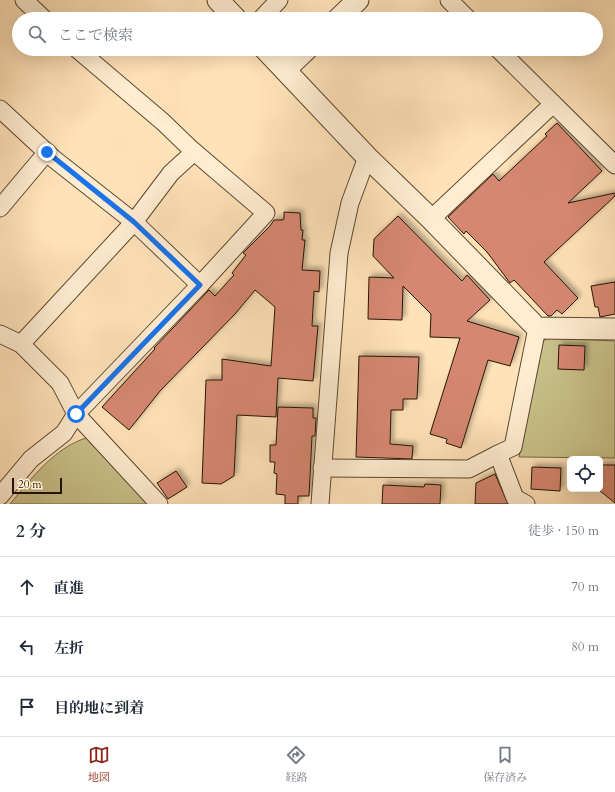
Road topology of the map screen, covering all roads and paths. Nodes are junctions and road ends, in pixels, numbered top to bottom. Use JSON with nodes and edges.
{"nodes":[{"id":1,"x":24,"y":0,"type":"edge"},
{"id":2,"x":218,"y":0,"type":"edge"},
{"id":3,"x":279,"y":0,"type":"edge"},
{"id":4,"x":358,"y":0,"type":"edge"},
{"id":5,"x":449,"y":0,"type":"edge"},
{"id":6,"x":37,"y":12,"type":"edge"},
{"id":7,"x":229,"y":12,"type":"edge"},
{"id":8,"x":268,"y":12,"type":"edge"},
{"id":9,"x":345,"y":12,"type":"edge"},
{"id":10,"x":461,"y":12,"type":"edge"},
{"id":11,"x":85,"y":56,"type":"edge"},
{"id":12,"x":272,"y":56,"type":"edge"},
{"id":13,"x":300,"y":56,"type":"edge"},
{"id":14,"x":505,"y":56,"type":"edge"},
{"id":15,"x":285,"y":70,"type":"junction"},
{"id":16,"x":553,"y":104,"type":"junction"},
{"id":17,"x":0,"y":109,"type":"edge"},
{"id":18,"x":47,"y":152,"type":"junction"},
{"id":19,"x":194,"y":152,"type":"junction"},
{"id":20,"x":367,"y":157,"type":"junction"},
{"id":21,"x":615,"y":165,"type":"edge"},
{"id":22,"x":0,"y":208,"type":"edge"},
{"id":23,"x":431,"y":219,"type":"junction"},
{"id":24,"x":134,"y":222,"type":"junction"},
{"id":25,"x":200,"y":285,"type":"junction"},
{"id":26,"x":537,"y":328,"type":"junction"},
{"id":27,"x":615,"y":329,"type":"edge"},
{"id":28,"x":0,"y":334,"type":"edge"},
{"id":29,"x":21,"y":344,"type":"junction"},
{"id":30,"x":76,"y":414,"type":"junction"},
{"id":31,"x":498,"y":454,"type":"junction"},
{"id":32,"x":322,"y":468,"type":"junction"},
{"id":33,"x":0,"y":496,"type":"edge"},
{"id":34,"x":159,"y":504,"type":"edge"},
{"id":35,"x":320,"y":504,"type":"edge"},
{"id":36,"x":526,"y":504,"type":"edge"}],
"edges":[{"from":1,"to":6,"type":"street"},
{"from":2,"to":7,"type":"street"},
{"from":3,"to":8,"type":"street"},
{"from":4,"to":9,"type":"street"},
{"from":5,"to":10,"type":"street"},
{"from":11,"to":19,"type":"street"},
{"from":12,"to":15,"type":"street"},
{"from":13,"to":15,"type":"street"},
{"from":14,"to":16,"type":"street"},
{"from":15,"to":20,"type":"street"},
{"from":16,"to":21,"type":"street"},
{"from":16,"to":23,"type":"street"},
{"from":17,"to":18,"type":"street"},
{"from":18,"to":22,"type":"street"},
{"from":18,"to":24,"type":"street"},
{"from":19,"to":24,"type":"street"},
{"from":19,"to":25,"type":"street"},
{"from":20,"to":23,"type":"street"},
{"from":20,"to":32,"type":"street"},
{"from":23,"to":26,"type":"street"},
{"from":24,"to":25,"type":"street"},
{"from":24,"to":29,"type":"street"},
{"from":25,"to":30,"type":"street"},
{"from":26,"to":27,"type":"street"},
{"from":26,"to":31,"type":"street"},
{"from":28,"to":29,"type":"street"},
{"from":29,"to":30,"type":"street"},
{"from":30,"to":33,"type":"street"},
{"from":30,"to":34,"type":"street"},
{"from":31,"to":32,"type":"street"},
{"from":31,"to":36,"type":"street"},
{"from":32,"to":35,"type":"street"}]}
